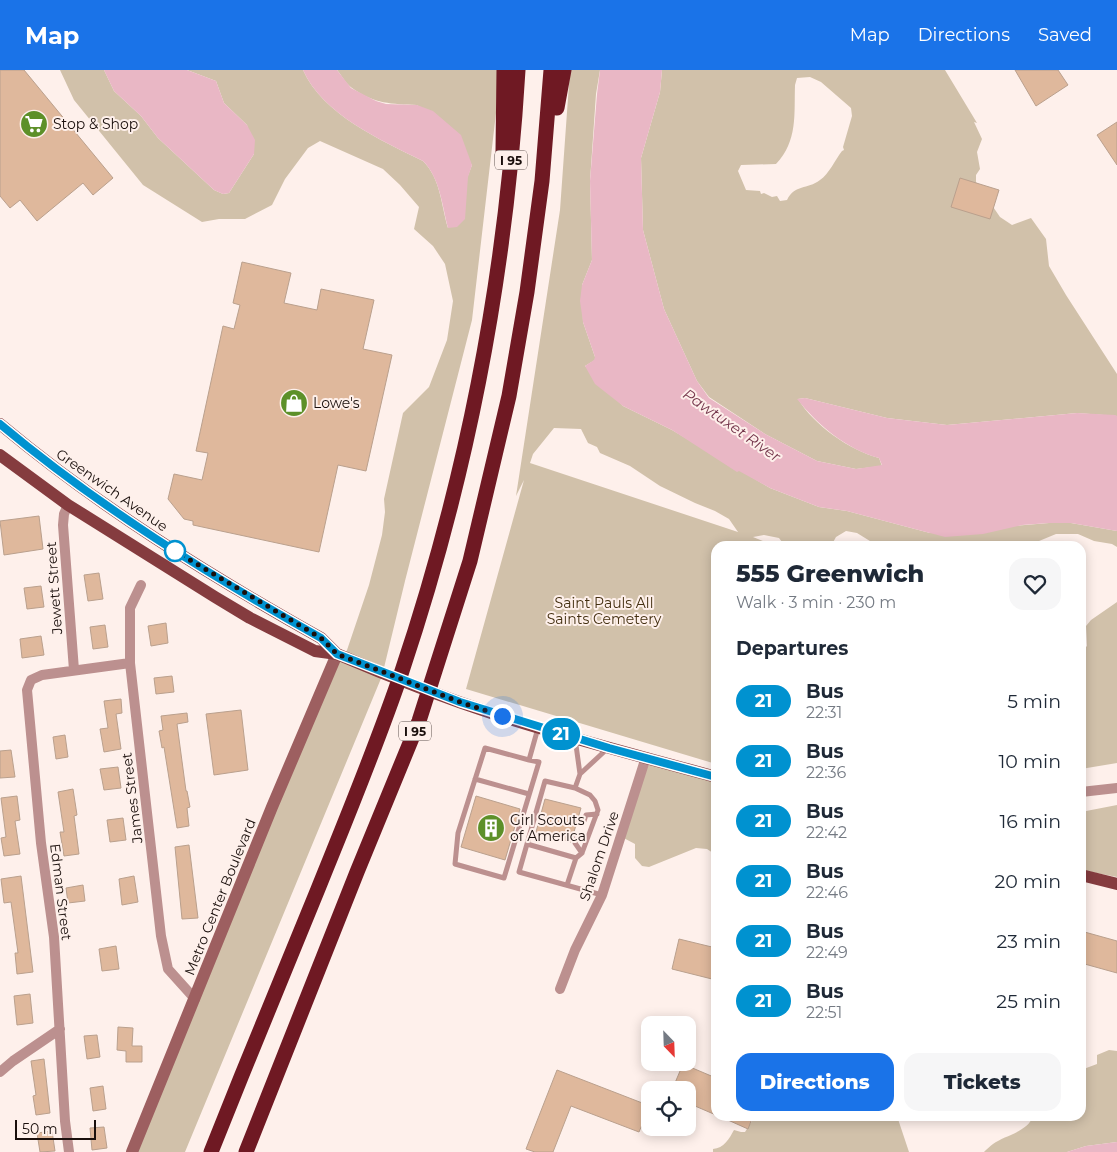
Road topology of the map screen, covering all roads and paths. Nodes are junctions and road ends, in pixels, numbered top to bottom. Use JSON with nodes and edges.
{"nodes":[{"id":1,"x":504,"y":70,"type":"edge"},
{"id":2,"x":518,"y":70,"type":"edge"},
{"id":3,"x":551,"y":70,"type":"edge"},
{"id":4,"x":564,"y":70,"type":"edge"},
{"id":5,"x":542,"y":181,"type":"junction"},
{"id":6,"x":501,"y":249,"type":"junction"},
{"id":7,"x":0,"y":424,"type":"edge"},
{"id":8,"x":0,"y":454,"type":"edge"},
{"id":9,"x":80,"y":487,"type":"junction"},
{"id":10,"x":68,"y":505,"type":"junction"},
{"id":11,"x":141,"y":585,"type":"dead end"},
{"id":12,"x":337,"y":654,"type":"junction"},
{"id":13,"x":130,"y":663,"type":"junction"},
{"id":14,"x":74,"y":670,"type":"junction"},
{"id":15,"x":538,"y":727,"type":"junction"},
{"id":16,"x":575,"y":738,"type":"junction"},
{"id":17,"x":609,"y":748,"type":"junction"},
{"id":18,"x":646,"y":757,"type":"junction"},
{"id":19,"x":529,"y":760,"type":"junction"},
{"id":20,"x":580,"y":774,"type":"junction"},
{"id":21,"x":711,"y":776,"type":"edge"},
{"id":22,"x":475,"y":779,"type":"junction"},
{"id":23,"x":575,"y":788,"type":"junction"},
{"id":24,"x":1117,"y":788,"type":"edge"},
{"id":25,"x":1086,"y":791,"type":"edge"},
{"id":26,"x":529,"y":794,"type":"junction"},
{"id":27,"x":597,"y":814,"type":"junction"},
{"id":28,"x":584,"y":821,"type":"dead end"},
{"id":29,"x":577,"y":837,"type":"dead end"},
{"id":30,"x":527,"y":844,"type":"junction"},
{"id":31,"x":582,"y":853,"type":"junction"},
{"id":32,"x":576,"y":858,"type":"junction"},
{"id":33,"x":1086,"y":876,"type":"edge"},
{"id":34,"x":1117,"y":884,"type":"edge"},
{"id":35,"x":567,"y":885,"type":"junction"},
{"id":36,"x":602,"y":895,"type":"junction"},
{"id":37,"x":560,"y":988,"type":"dead end"},
{"id":38,"x":195,"y":999,"type":"junction"},
{"id":39,"x":60,"y":1029,"type":"junction"},
{"id":40,"x":0,"y":1072,"type":"edge"},
{"id":41,"x":69,"y":1152,"type":"edge"},
{"id":42,"x":132,"y":1152,"type":"edge"},
{"id":43,"x":211,"y":1152,"type":"edge"},
{"id":44,"x":246,"y":1152,"type":"edge"}],
"edges":[{"from":1,"to":6,"type":"highway"},
{"from":2,"to":6,"type":"highway","number":"I 95"},
{"from":3,"to":5,"type":"highway","number":"I 95"},
{"from":4,"to":5,"type":"highway"},
{"from":5,"to":44,"type":"highway","number":"I 95"},
{"from":6,"to":43,"type":"highway","number":"I 95"},
{"from":7,"to":9,"type":"main road","name":"Greenwich Avenue"},
{"from":8,"to":10,"type":"main road","name":"Greenwich Avenue"},
{"from":9,"to":10,"type":"main road"},
{"from":9,"to":12,"type":"main road","name":"Greenwich Avenue"},
{"from":10,"to":12,"type":"main road","name":"Greenwich Avenue"},
{"from":10,"to":14,"type":"street","name":"Jewett Street"},
{"from":11,"to":13,"type":"street","name":"James Street"},
{"from":12,"to":15,"type":"main road","name":"Greenwich Avenue"},
{"from":12,"to":38,"type":"street","name":"Metro Center Boulevard"},
{"from":13,"to":14,"type":"street"},
{"from":13,"to":38,"type":"street","name":"James Street"},
{"from":14,"to":39,"type":"street","name":"Edman Street"},
{"from":15,"to":16,"type":"main road","name":"Greenwich Avenue"},
{"from":15,"to":19,"type":"lane"},
{"from":16,"to":17,"type":"main road","name":"Greenwich Avenue"},
{"from":16,"to":20,"type":"lane"},
{"from":17,"to":18,"type":"main road","name":"Greenwich Avenue"},
{"from":17,"to":20,"type":"lane"},
{"from":18,"to":21,"type":"main road","name":"Greenwich Avenue"},
{"from":18,"to":36,"type":"street","name":"Shalom Drive"},
{"from":19,"to":22,"type":"lane"},
{"from":19,"to":26,"type":"lane"},
{"from":20,"to":23,"type":"lane"},
{"from":22,"to":26,"type":"lane"},
{"from":22,"to":26,"type":"lane"},
{"from":23,"to":27,"type":"lane"},
{"from":23,"to":30,"type":"lane"},
{"from":24,"to":25,"type":"street"},
{"from":27,"to":28,"type":"lane"},
{"from":27,"to":31,"type":"lane"},
{"from":29,"to":31,"type":"lane"},
{"from":30,"to":32,"type":"lane"},
{"from":30,"to":35,"type":"lane"},
{"from":31,"to":32,"type":"lane"},
{"from":32,"to":35,"type":"lane"},
{"from":33,"to":34,"type":"main road"},
{"from":35,"to":36,"type":"lane"},
{"from":36,"to":37,"type":"street","name":"Shalom Drive"},
{"from":38,"to":42,"type":"street","name":"Metro Center Boulevard"},
{"from":39,"to":40,"type":"street"},
{"from":39,"to":41,"type":"street","name":"Edman Street"}]}
